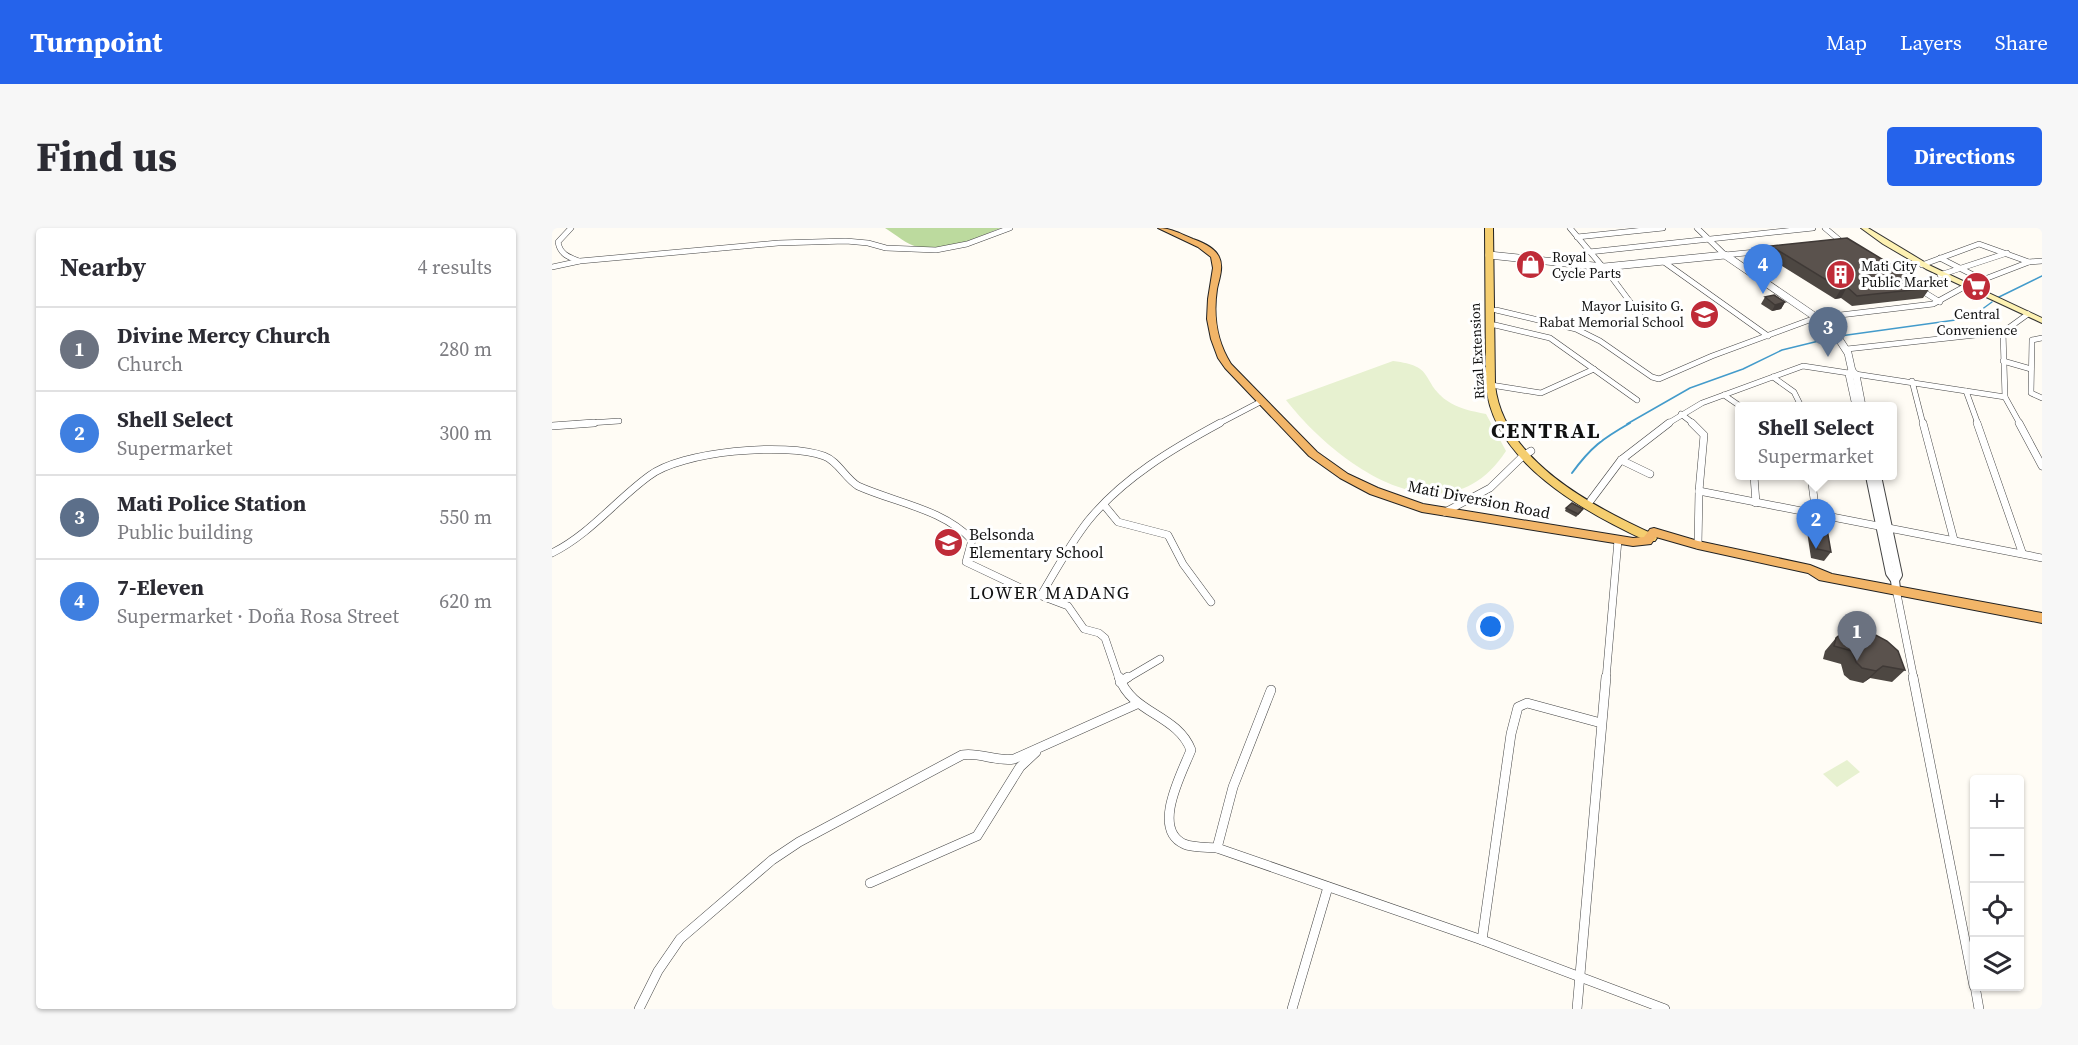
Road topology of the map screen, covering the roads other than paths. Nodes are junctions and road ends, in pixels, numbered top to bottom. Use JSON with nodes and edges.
{"nodes":[{"id":1,"x":571,"y":228,"type":"edge"},
{"id":2,"x":1010,"y":228,"type":"edge"},
{"id":3,"x":1162,"y":228,"type":"edge"},
{"id":4,"x":1489,"y":228,"type":"edge"},
{"id":5,"x":1495,"y":228,"type":"edge"},
{"id":6,"x":1570,"y":228,"type":"edge"},
{"id":7,"x":1663,"y":228,"type":"edge"},
{"id":8,"x":1698,"y":228,"type":"edge"},
{"id":9,"x":1813,"y":228,"type":"edge"},
{"id":10,"x":1825,"y":228,"type":"edge"},
{"id":11,"x":1864,"y":228,"type":"edge"},
{"id":12,"x":1577,"y":237,"type":"junction"},
{"id":13,"x":1709,"y":239,"type":"junction"},
{"id":14,"x":1843,"y":243,"type":"junction"},
{"id":15,"x":1832,"y":244,"type":"edge"},
{"id":16,"x":1851,"y":248,"type":"edge"},
{"id":17,"x":1784,"y":249,"type":"edge"},
{"id":18,"x":1589,"y":252,"type":"junction"},
{"id":19,"x":2008,"y":252,"type":"junction"},
{"id":20,"x":1725,"y":255,"type":"junction"},
{"id":21,"x":1492,"y":256,"type":"junction"},
{"id":22,"x":1940,"y":258,"type":"junction"},
{"id":23,"x":580,"y":261,"type":"junction"},
{"id":24,"x":2042,"y":261,"type":"edge"},
{"id":25,"x":1664,"y":262,"type":"junction"},
{"id":26,"x":2029,"y":262,"type":"junction"},
{"id":27,"x":1922,"y":265,"type":"junction"},
{"id":28,"x":552,"y":267,"type":"edge"},
{"id":29,"x":1603,"y":267,"type":"junction"},
{"id":30,"x":1960,"y":268,"type":"junction"},
{"id":31,"x":1940,"y":275,"type":"junction"},
{"id":32,"x":1983,"y":280,"type":"junction"},
{"id":33,"x":1914,"y":286,"type":"edge"},
{"id":34,"x":1964,"y":287,"type":"junction"},
{"id":35,"x":1940,"y":302,"type":"junction"},
{"id":36,"x":1496,"y":310,"type":"junction"},
{"id":37,"x":2028,"y":314,"type":"junction"},
{"id":38,"x":1815,"y":318,"type":"junction"},
{"id":39,"x":2042,"y":321,"type":"edge"},
{"id":40,"x":1495,"y":325,"type":"junction"},
{"id":41,"x":1648,"y":326,"type":"dead end"},
{"id":42,"x":2003,"y":332,"type":"junction"},
{"id":43,"x":1768,"y":336,"type":"junction"},
{"id":44,"x":2042,"y":338,"type":"edge"},
{"id":45,"x":1846,"y":349,"type":"junction"},
{"id":46,"x":2003,"y":362,"type":"junction"},
{"id":47,"x":1594,"y":369,"type":"junction"},
{"id":48,"x":2031,"y":369,"type":"junction"},
{"id":49,"x":1852,"y":371,"type":"junction"},
{"id":50,"x":1773,"y":377,"type":"junction"},
{"id":51,"x":1912,"y":381,"type":"junction"},
{"id":52,"x":1494,"y":385,"type":"junction"},
{"id":53,"x":1966,"y":391,"type":"junction"},
{"id":54,"x":1724,"y":395,"type":"junction"},
{"id":55,"x":2005,"y":397,"type":"junction"},
{"id":56,"x":2042,"y":398,"type":"edge"},
{"id":57,"x":1637,"y":400,"type":"dead end"},
{"id":58,"x":1262,"y":401,"type":"junction"},
{"id":59,"x":1800,"y":402,"type":"edge"},
{"id":60,"x":1855,"y":402,"type":"edge"},
{"id":61,"x":1861,"y":402,"type":"edge"},
{"id":62,"x":1735,"y":403,"type":"edge"},
{"id":63,"x":1681,"y":414,"type":"junction"},
{"id":64,"x":619,"y":421,"type":"dead end"},
{"id":65,"x":552,"y":426,"type":"edge"},
{"id":66,"x":1527,"y":452,"type":"junction"},
{"id":67,"x":1621,"y":460,"type":"junction"},
{"id":68,"x":2042,"y":466,"type":"edge"},
{"id":69,"x":1650,"y":474,"type":"dead end"},
{"id":70,"x":1754,"y":480,"type":"edge"},
{"id":71,"x":1812,"y":480,"type":"edge"},
{"id":72,"x":1871,"y":480,"type":"edge"},
{"id":73,"x":1878,"y":480,"type":"edge"},
{"id":74,"x":1699,"y":491,"type":"junction"},
{"id":75,"x":1591,"y":500,"type":"junction"},
{"id":76,"x":1756,"y":502,"type":"junction"},
{"id":77,"x":1104,"y":505,"type":"junction"},
{"id":78,"x":1445,"y":512,"type":"junction"},
{"id":79,"x":1816,"y":514,"type":"junction"},
{"id":80,"x":1884,"y":527,"type":"junction"},
{"id":81,"x":1653,"y":535,"type":"junction"},
{"id":82,"x":1618,"y":540,"type":"junction"},
{"id":83,"x":1954,"y":540,"type":"junction"},
{"id":84,"x":1698,"y":545,"type":"junction"},
{"id":85,"x":2022,"y":552,"type":"junction"},
{"id":86,"x":552,"y":553,"type":"edge"},
{"id":87,"x":2042,"y":558,"type":"edge"},
{"id":88,"x":1779,"y":566,"type":"junction"},
{"id":89,"x":1895,"y":584,"type":"junction"},
{"id":90,"x":1041,"y":595,"type":"junction"},
{"id":91,"x":1211,"y":602,"type":"dead end"},
{"id":92,"x":2042,"y":618,"type":"edge"},
{"id":93,"x":1160,"y":659,"type":"dead end"},
{"id":94,"x":1120,"y":682,"type":"junction"},
{"id":95,"x":1271,"y":690,"type":"dead end"},
{"id":96,"x":1137,"y":704,"type":"junction"},
{"id":97,"x":1601,"y":723,"type":"junction"},
{"id":98,"x":1041,"y":747,"type":"junction"},
{"id":99,"x":1217,"y":848,"type":"junction"},
{"id":100,"x":870,"y":883,"type":"dead end"},
{"id":101,"x":1328,"y":887,"type":"junction"},
{"id":102,"x":1482,"y":940,"type":"junction"},
{"id":103,"x":1970,"y":961,"type":"edge"},
{"id":104,"x":1580,"y":977,"type":"junction"},
{"id":105,"x":1976,"y":991,"type":"edge"},
{"id":106,"x":639,"y":1009,"type":"edge"},
{"id":107,"x":1292,"y":1009,"type":"edge"},
{"id":108,"x":1577,"y":1009,"type":"edge"},
{"id":109,"x":1665,"y":1009,"type":"edge"},
{"id":110,"x":1979,"y":1009,"type":"edge"}],
"edges":[{"from":1,"to":23,"type":"street"},
{"from":2,"to":23,"type":"street"},
{"from":3,"to":58,"type":"highway","name":"Mati Diversion Road"},
{"from":4,"to":21,"type":"main road","name":"Rizal Extension"},
{"from":5,"to":21,"type":"main road","name":"Rizal Extension"},
{"from":6,"to":12,"type":"street"},
{"from":7,"to":12,"type":"street"},
{"from":8,"to":13,"type":"street"},
{"from":9,"to":13,"type":"street"},
{"from":10,"to":14,"type":"street"},
{"from":11,"to":27,"type":"main road"},
{"from":12,"to":18,"type":"street"},
{"from":13,"to":18,"type":"street"},
{"from":13,"to":20,"type":"street"},
{"from":14,"to":15,"type":"street"},
{"from":14,"to":16,"type":"street"},
{"from":17,"to":20,"type":"street"},
{"from":18,"to":29,"type":"street"},
{"from":19,"to":22,"type":"street"},
{"from":19,"to":26,"type":"street"},
{"from":19,"to":30,"type":"street"},
{"from":20,"to":25,"type":"street"},
{"from":20,"to":38,"type":"street"},
{"from":21,"to":29,"type":"street"},
{"from":21,"to":36,"type":"main road","name":"Rizal Extension"},
{"from":21,"to":52,"type":"main road","name":"Rizal Extension"},
{"from":22,"to":27,"type":"street"},
{"from":22,"to":30,"type":"street"},
{"from":23,"to":28,"type":"street"},
{"from":24,"to":26,"type":"street"},
{"from":25,"to":29,"type":"street"},
{"from":25,"to":43,"type":"street"},
{"from":26,"to":32,"type":"street"},
{"from":27,"to":31,"type":"main road"},
{"from":29,"to":41,"type":"street"},
{"from":30,"to":31,"type":"street"},
{"from":30,"to":32,"type":"street"},
{"from":31,"to":34,"type":"main road"},
{"from":32,"to":34,"type":"street"},
{"from":33,"to":35,"type":"street"},
{"from":34,"to":35,"type":"street"},
{"from":34,"to":37,"type":"main road"},
{"from":35,"to":38,"type":"street"},
{"from":36,"to":40,"type":"main road","name":"Rizal Extension"},
{"from":36,"to":43,"type":"street"},
{"from":37,"to":39,"type":"main road"},
{"from":37,"to":42,"type":"street"},
{"from":38,"to":43,"type":"street"},
{"from":38,"to":45,"type":"street"},
{"from":40,"to":47,"type":"street"},
{"from":40,"to":52,"type":"main road","name":"Rizal Extension"},
{"from":42,"to":45,"type":"street"},
{"from":42,"to":46,"type":"street"},
{"from":44,"to":48,"type":"street"},
{"from":45,"to":49,"type":"street"},
{"from":46,"to":48,"type":"street"},
{"from":46,"to":55,"type":"street"},
{"from":47,"to":52,"type":"street"},
{"from":47,"to":57,"type":"street"},
{"from":48,"to":56,"type":"street"},
{"from":49,"to":50,"type":"street"},
{"from":49,"to":51,"type":"street"},
{"from":49,"to":60,"type":"street"},
{"from":49,"to":61,"type":"street"},
{"from":50,"to":54,"type":"street"},
{"from":50,"to":59,"type":"street"},
{"from":51,"to":53,"type":"street"},
{"from":51,"to":83,"type":"street"},
{"from":52,"to":66,"type":"main road","name":"Rizal Extension"},
{"from":53,"to":55,"type":"street"},
{"from":53,"to":85,"type":"street"},
{"from":54,"to":62,"type":"street"},
{"from":54,"to":63,"type":"street"},
{"from":55,"to":68,"type":"street"},
{"from":58,"to":77,"type":"street"},
{"from":58,"to":78,"type":"highway","name":"Mati Diversion Road"},
{"from":63,"to":67,"type":"street"},
{"from":63,"to":74,"type":"street"},
{"from":64,"to":65,"type":"street"},
{"from":66,"to":75,"type":"main road","name":"Rizal Extension"},
{"from":66,"to":78,"type":"street"},
{"from":66,"to":81,"type":"main road","name":"Rizal Extension"},
{"from":67,"to":69,"type":"street"},
{"from":67,"to":75,"type":"street"},
{"from":70,"to":76,"type":"street"},
{"from":71,"to":79,"type":"street"},
{"from":72,"to":80,"type":"street"},
{"from":73,"to":80,"type":"street"},
{"from":74,"to":76,"type":"street"},
{"from":74,"to":84,"type":"street"},
{"from":75,"to":81,"type":"main road","name":"Rizal Extension"},
{"from":76,"to":79,"type":"street"},
{"from":77,"to":90,"type":"street"},
{"from":77,"to":91,"type":"street"},
{"from":78,"to":82,"type":"highway","name":"Mati Diversion Road"},
{"from":79,"to":80,"type":"street"},
{"from":80,"to":83,"type":"street"},
{"from":80,"to":89,"type":"street"},
{"from":81,"to":82,"type":"highway","name":"Mati Diversion Road"},
{"from":81,"to":84,"type":"highway"},
{"from":81,"to":88,"type":"highway"},
{"from":82,"to":97,"type":"street"},
{"from":83,"to":85,"type":"street"},
{"from":84,"to":88,"type":"highway"},
{"from":85,"to":87,"type":"street"},
{"from":86,"to":90,"type":"street"},
{"from":88,"to":89,"type":"highway"},
{"from":89,"to":92,"type":"highway"},
{"from":89,"to":103,"type":"street"},
{"from":90,"to":94,"type":"street"},
{"from":93,"to":94,"type":"street"},
{"from":94,"to":96,"type":"street"},
{"from":95,"to":99,"type":"street"},
{"from":96,"to":98,"type":"street"},
{"from":96,"to":99,"type":"street"},
{"from":97,"to":102,"type":"street"},
{"from":97,"to":104,"type":"street"},
{"from":98,"to":100,"type":"street"},
{"from":98,"to":106,"type":"street"},
{"from":99,"to":101,"type":"street"},
{"from":101,"to":102,"type":"street"},
{"from":101,"to":107,"type":"street"},
{"from":102,"to":104,"type":"street"},
{"from":104,"to":108,"type":"street"},
{"from":104,"to":109,"type":"street"},
{"from":105,"to":110,"type":"street"}]}
